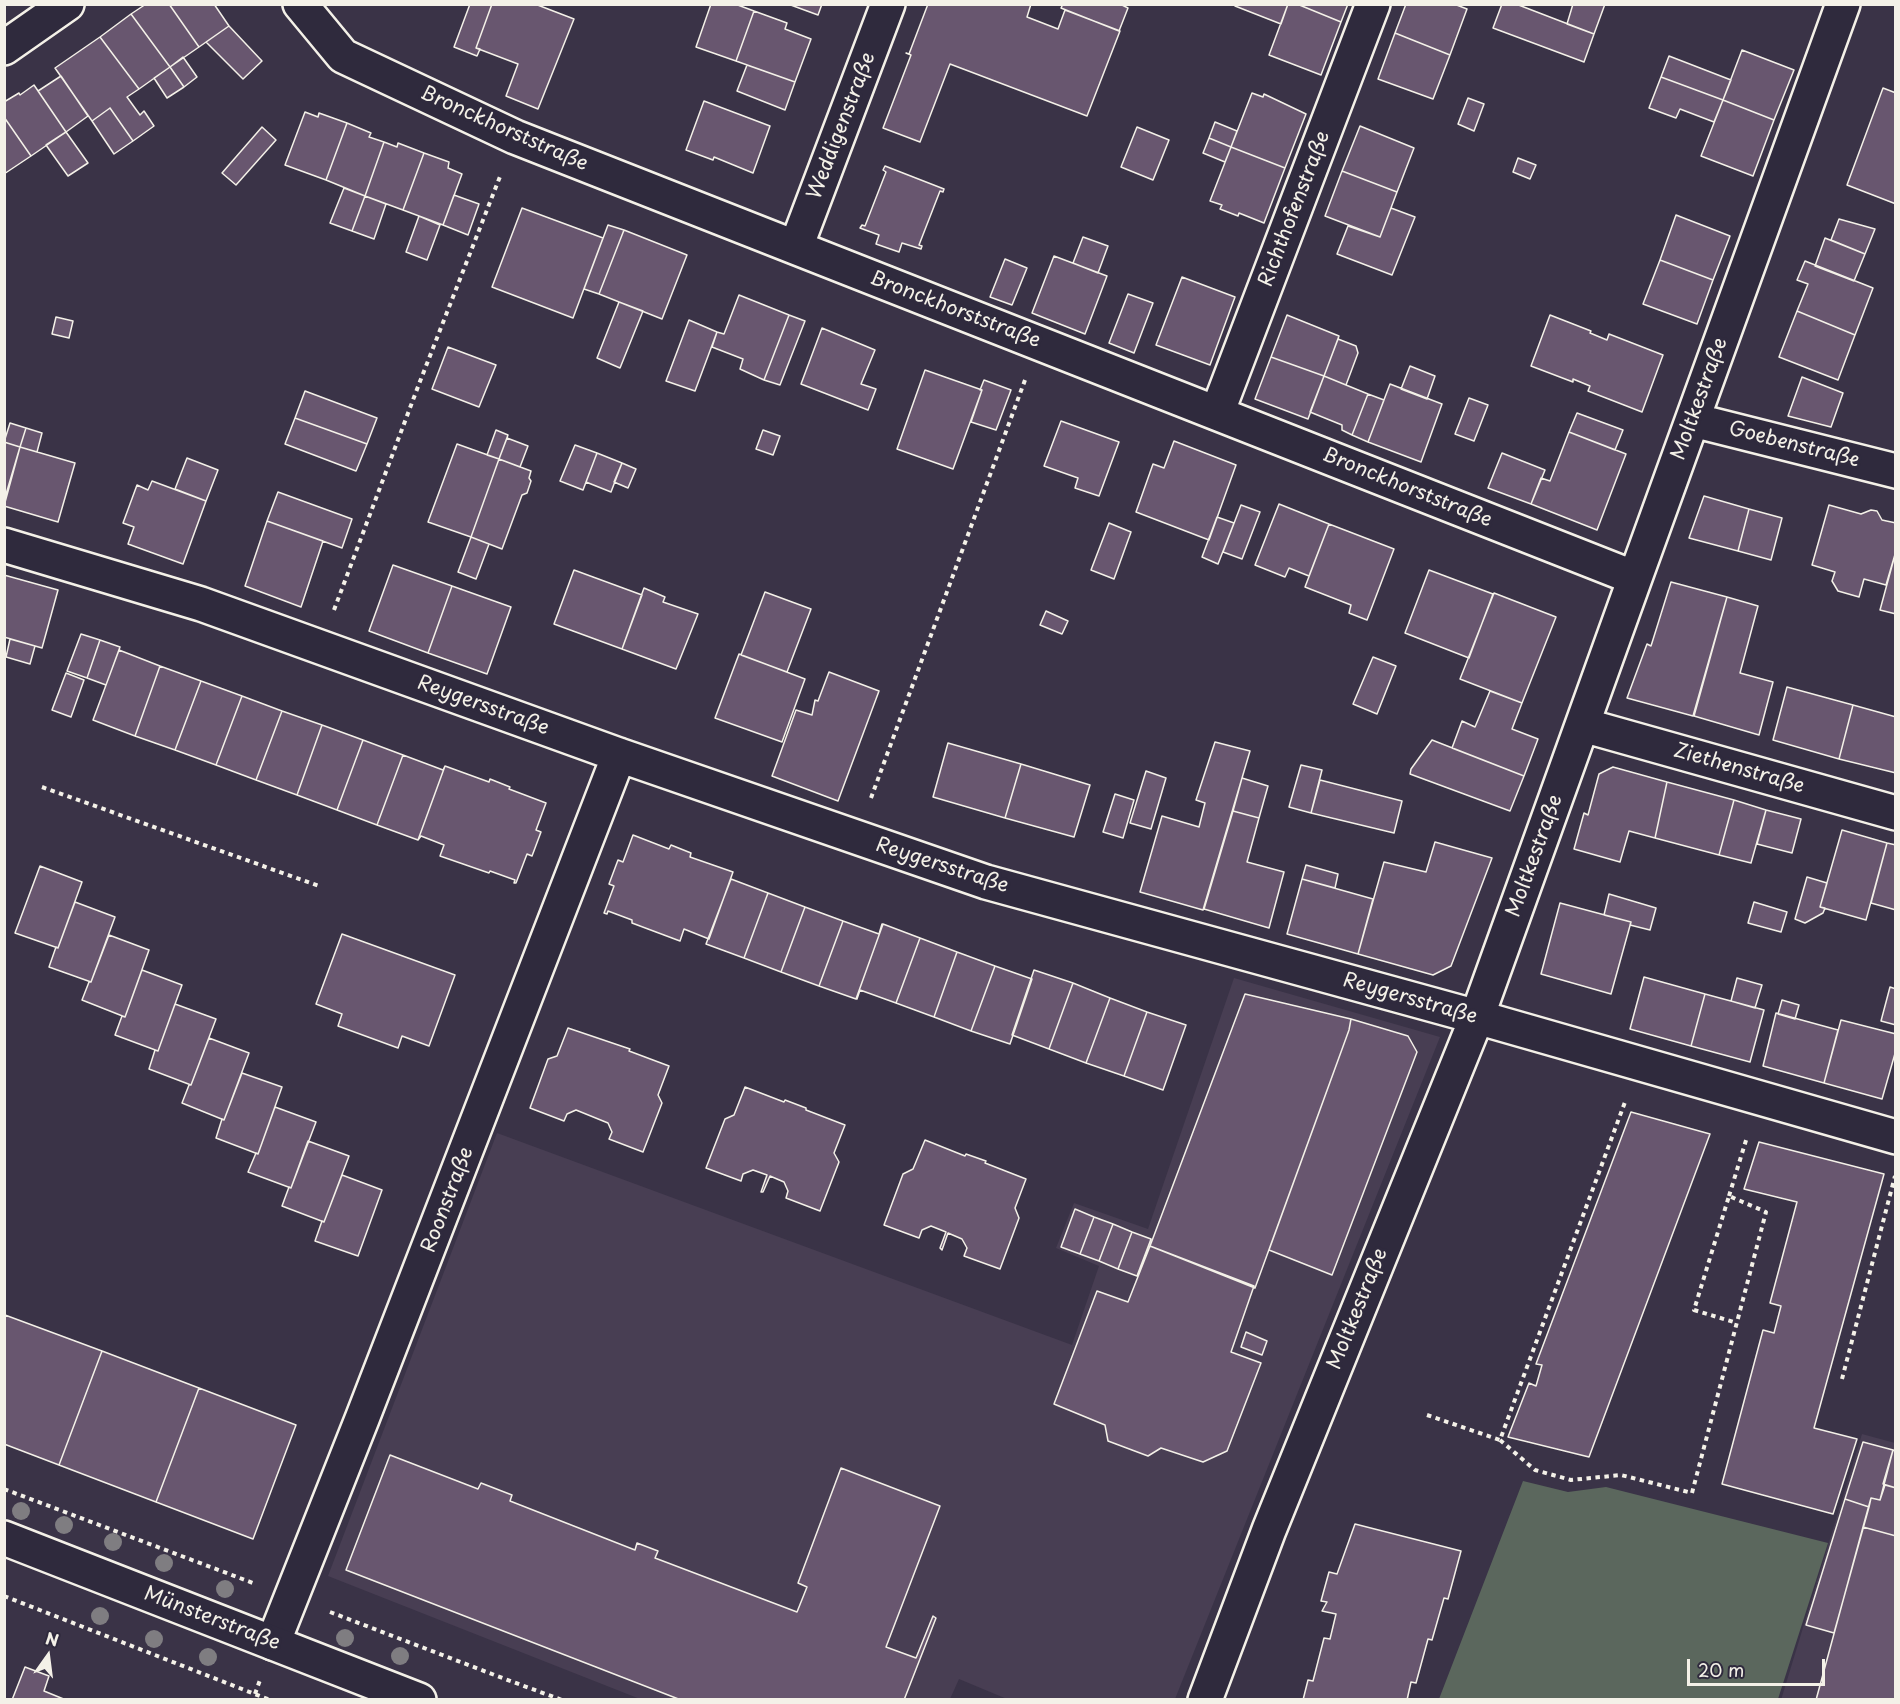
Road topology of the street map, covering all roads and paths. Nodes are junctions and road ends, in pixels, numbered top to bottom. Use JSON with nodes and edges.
{"nodes":[{"id":1,"x":67,"y":4,"type":"edge"},
{"id":2,"x":300,"y":4,"type":"edge"},
{"id":3,"x":888,"y":4,"type":"edge"},
{"id":4,"x":1373,"y":4,"type":"edge"},
{"id":5,"x":1843,"y":4,"type":"edge"},
{"id":6,"x":4,"y":48,"type":"edge"},
{"id":7,"x":515,"y":137,"type":"junction"},
{"id":8,"x":796,"y":247,"type":"junction"},
{"id":9,"x":1039,"y":342,"type":"junction"},
{"id":10,"x":1217,"y":413,"type":"junction"},
{"id":11,"x":1693,"y":420,"type":"junction"},
{"id":12,"x":1896,"y":471,"type":"edge"},
{"id":13,"x":4,"y":545,"type":"edge"},
{"id":14,"x":1635,"y":578,"type":"junction"},
{"id":15,"x":320,"y":647,"type":"junction"},
{"id":16,"x":1583,"y":725,"type":"junction"},
{"id":17,"x":619,"y":755,"type":"junction"},
{"id":18,"x":42,"y":787,"type":"dead end"},
{"id":19,"x":1896,"y":813,"type":"edge"},
{"id":20,"x":856,"y":838,"type":"junction"},
{"id":21,"x":319,"y":886,"type":"dead end"},
{"id":22,"x":1478,"y":1017,"type":"junction"},
{"id":23,"x":1639,"y":1065,"type":"junction"},
{"id":24,"x":1760,"y":1100,"type":"junction"},
{"id":25,"x":1896,"y":1137,"type":"edge"},
{"id":26,"x":1896,"y":1175,"type":"edge"},
{"id":27,"x":1729,"y":1196,"type":"junction"},
{"id":28,"x":1737,"y":1323,"type":"junction"},
{"id":29,"x":1842,"y":1379,"type":"dead end"},
{"id":30,"x":1427,"y":1414,"type":"dead end"},
{"id":31,"x":1500,"y":1440,"type":"junction"},
{"id":32,"x":4,"y":1538,"type":"edge"},
{"id":33,"x":4,"y":1596,"type":"edge"},
{"id":34,"x":273,"y":1643,"type":"junction"},
{"id":35,"x":270,"y":1700,"type":"edge"},
{"id":36,"x":419,"y":1700,"type":"edge"},
{"id":37,"x":1205,"y":1700,"type":"edge"}],
"edges":[{"from":1,"to":6,"type":"street"},
{"from":2,"to":7,"type":"street","name":"Bronckhorststraße"},
{"from":3,"to":8,"type":"street","name":"Weddigenstraße"},
{"from":4,"to":10,"type":"street","name":"Richthofenstraße"},
{"from":5,"to":11,"type":"street","name":"Moltkestraße"},
{"from":7,"to":8,"type":"street","name":"Bronckhorststraße"},
{"from":7,"to":15,"type":"path"},
{"from":8,"to":9,"type":"street","name":"Bronckhorststraße"},
{"from":9,"to":10,"type":"street","name":"Bronckhorststraße"},
{"from":9,"to":20,"type":"path"},
{"from":10,"to":14,"type":"street","name":"Bronckhorststraße"},
{"from":11,"to":12,"type":"street","name":"Goebenstraße"},
{"from":11,"to":14,"type":"street","name":"Moltkestraße"},
{"from":13,"to":15,"type":"street","name":"Reygersstraße"},
{"from":14,"to":16,"type":"street","name":"Moltkestraße"},
{"from":15,"to":17,"type":"street","name":"Reygersstraße"},
{"from":16,"to":19,"type":"street","name":"Ziethenstraße"},
{"from":16,"to":22,"type":"street","name":"Moltkestraße"},
{"from":17,"to":20,"type":"street","name":"Reygersstraße"},
{"from":17,"to":34,"type":"street","name":"Roonstraße"},
{"from":18,"to":21,"type":"path"},
{"from":20,"to":22,"type":"street","name":"Reygersstraße"},
{"from":22,"to":23,"type":"street","name":"Reygersstraße"},
{"from":22,"to":37,"type":"street","name":"Moltkestraße"},
{"from":23,"to":24,"type":"street","name":"Reygersstraße"},
{"from":23,"to":31,"type":"path"},
{"from":24,"to":25,"type":"street","name":"Reygersstraße"},
{"from":24,"to":27,"type":"path"},
{"from":26,"to":29,"type":"path"},
{"from":27,"to":28,"type":"path"},
{"from":27,"to":28,"type":"path"},
{"from":28,"to":31,"type":"path"},
{"from":30,"to":31,"type":"path"},
{"from":32,"to":34,"type":"street","name":"Münsterstraße"},
{"from":33,"to":35,"type":"path"},
{"from":34,"to":36,"type":"street","name":"Münsterstraße"}]}
